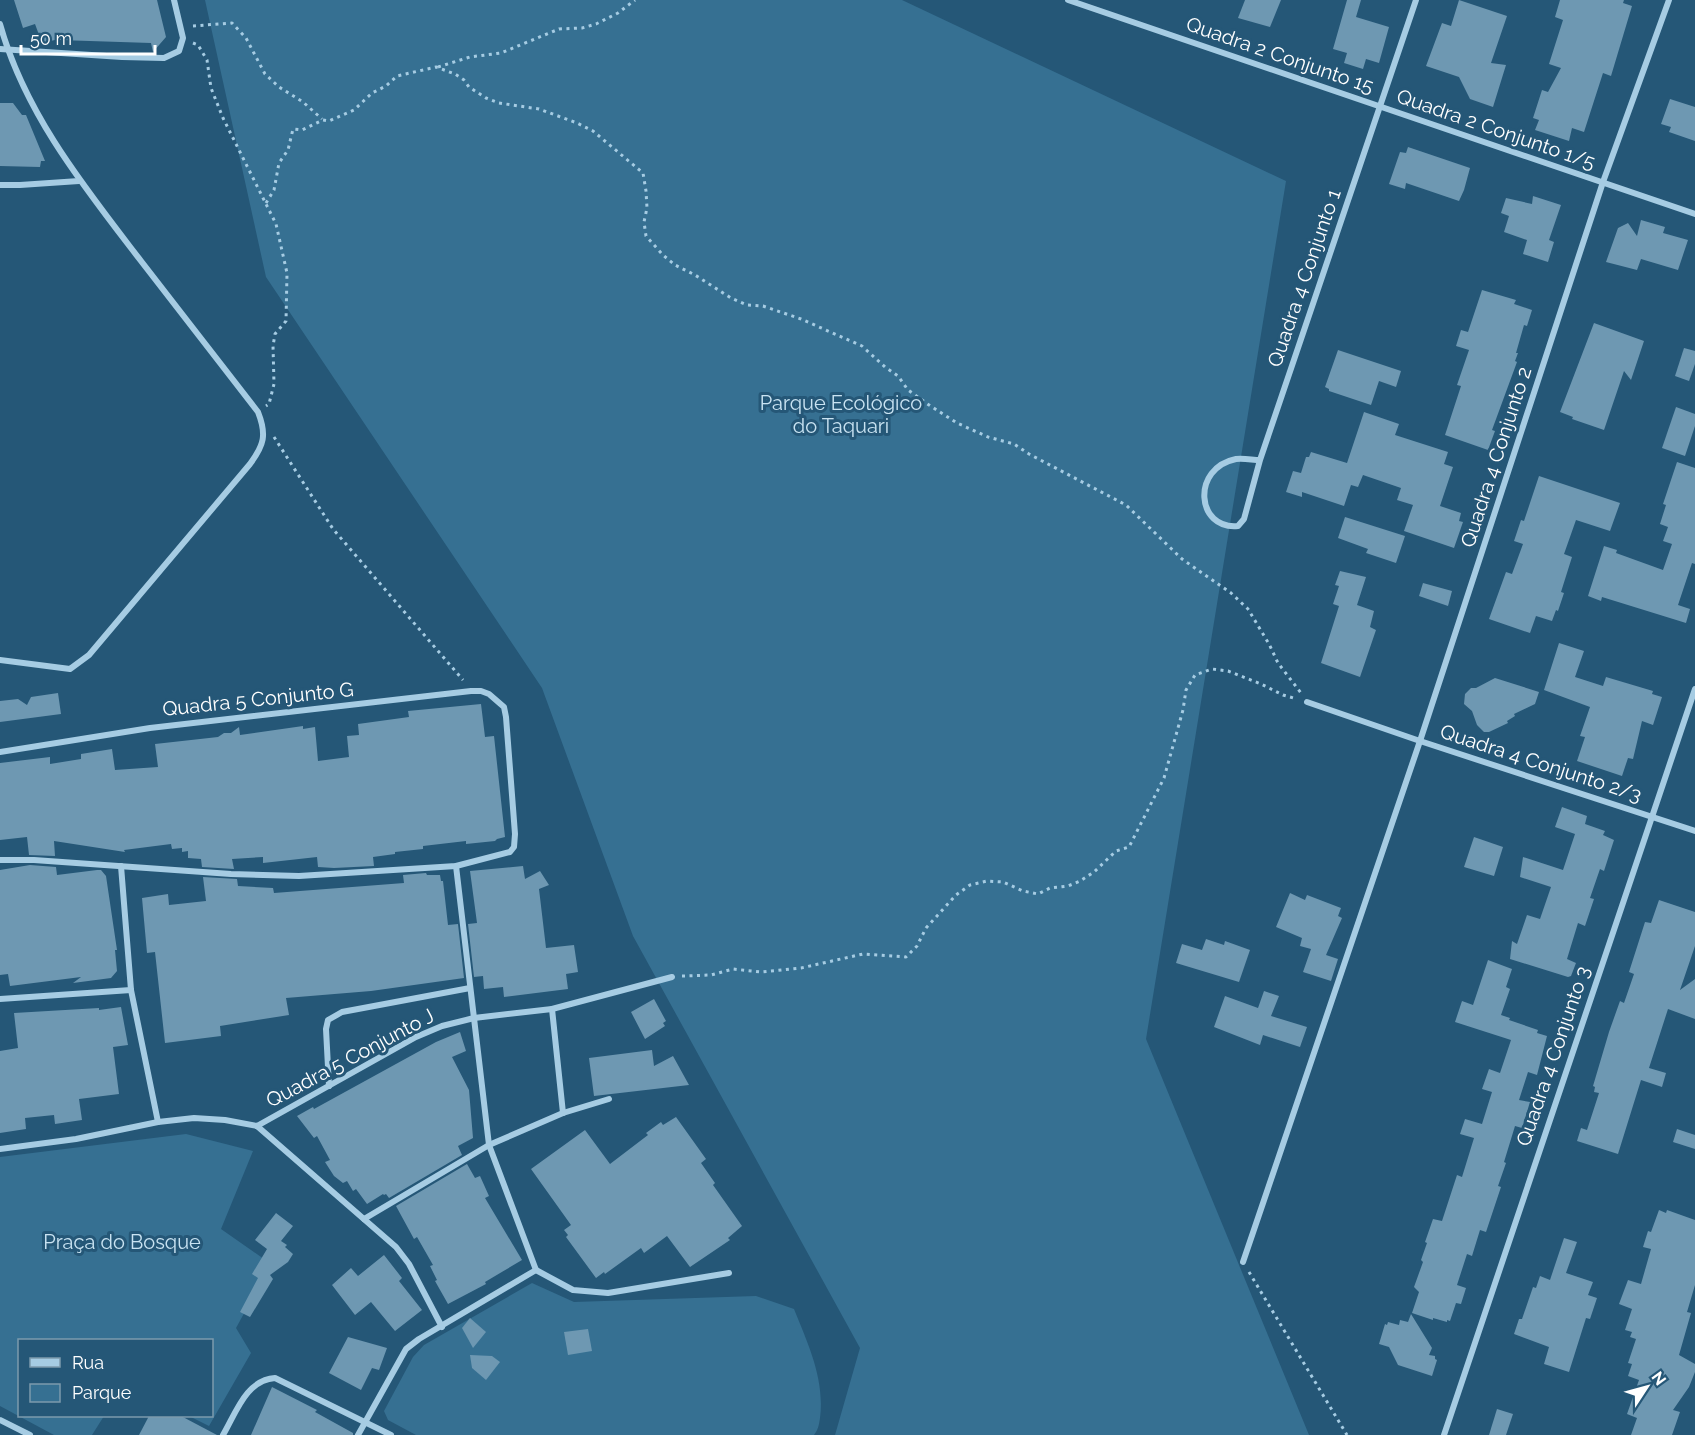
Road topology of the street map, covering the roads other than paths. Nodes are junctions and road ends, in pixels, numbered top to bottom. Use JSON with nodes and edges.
{"nodes":[{"id":1,"x":174,"y":0,"type":"edge"},
{"id":2,"x":1068,"y":0,"type":"edge"},
{"id":3,"x":1416,"y":0,"type":"edge"},
{"id":4,"x":1669,"y":0,"type":"edge"},
{"id":5,"x":0,"y":24,"type":"edge"},
{"id":6,"x":4,"y":49,"type":"edge"},
{"id":7,"x":1379,"y":106,"type":"junction"},
{"id":8,"x":79,"y":181,"type":"junction"},
{"id":9,"x":1603,"y":183,"type":"junction"},
{"id":10,"x":0,"y":184,"type":"edge"},
{"id":11,"x":1695,"y":214,"type":"edge"},
{"id":12,"x":1260,"y":460,"type":"junction"},
{"id":13,"x":0,"y":660,"type":"edge"},
{"id":14,"x":1695,"y":689,"type":"edge"},
{"id":15,"x":1307,"y":702,"type":"road end"},
{"id":16,"x":1420,"y":741,"type":"junction"},
{"id":17,"x":0,"y":752,"type":"edge"},
{"id":18,"x":1651,"y":817,"type":"junction"},
{"id":19,"x":1695,"y":831,"type":"edge"},
{"id":20,"x":0,"y":860,"type":"edge"},
{"id":21,"x":121,"y":866,"type":"junction"},
{"id":22,"x":456,"y":866,"type":"junction"},
{"id":23,"x":672,"y":977,"type":"road end"},
{"id":24,"x":470,"y":988,"type":"junction"},
{"id":25,"x":130,"y":990,"type":"junction"},
{"id":26,"x":0,"y":999,"type":"edge"},
{"id":27,"x":552,"y":1009,"type":"junction"},
{"id":28,"x":474,"y":1018,"type":"junction"},
{"id":29,"x":329,"y":1086,"type":"junction"},
{"id":30,"x":609,"y":1099,"type":"dead end"},
{"id":31,"x":563,"y":1113,"type":"junction"},
{"id":32,"x":158,"y":1122,"type":"junction"},
{"id":33,"x":257,"y":1126,"type":"junction"},
{"id":34,"x":489,"y":1145,"type":"junction"},
{"id":35,"x":0,"y":1149,"type":"edge"},
{"id":36,"x":364,"y":1219,"type":"junction"},
{"id":37,"x":1243,"y":1262,"type":"road end"},
{"id":38,"x":536,"y":1270,"type":"junction"},
{"id":39,"x":729,"y":1273,"type":"dead end"},
{"id":40,"x":442,"y":1327,"type":"junction"},
{"id":41,"x":0,"y":1420,"type":"edge"},
{"id":42,"x":364,"y":1422,"type":"junction"},
{"id":43,"x":30,"y":1435,"type":"edge"},
{"id":44,"x":223,"y":1435,"type":"edge"},
{"id":45,"x":358,"y":1435,"type":"edge"},
{"id":46,"x":390,"y":1435,"type":"edge"},
{"id":47,"x":1444,"y":1435,"type":"edge"}],
"edges":[{"from":1,"to":6,"type":"street"},
{"from":2,"to":7,"type":"street","name":"Quadra 2 Conjunto 15"},
{"from":3,"to":7,"type":"street","name":"Quadra 4 Conjunto 1"},
{"from":4,"to":9,"type":"street","name":"Quadra 4 Conjunto 2"},
{"from":5,"to":6,"type":"street"},
{"from":6,"to":8,"type":"street"},
{"from":7,"to":9,"type":"street","name":"Quadra 2 Conjunto 1/5"},
{"from":7,"to":12,"type":"street","name":"Quadra 4 Conjunto 1"},
{"from":8,"to":10,"type":"street"},
{"from":8,"to":13,"type":"street"},
{"from":9,"to":11,"type":"street","name":"Quadra 2 Conjunto 1/5"},
{"from":9,"to":16,"type":"street","name":"Quadra 4 Conjunto 2"},
{"from":12,"to":12,"type":"street","name":"Quadra 4 Conjunto 1"},
{"from":14,"to":18,"type":"street","name":"Quadra 4 Conjunto 3"},
{"from":15,"to":16,"type":"street","name":"Quadra 4 Conjunto 2/3"},
{"from":16,"to":18,"type":"street","name":"Quadra 4 Conjunto 2/3"},
{"from":16,"to":37,"type":"street"},
{"from":17,"to":22,"type":"street","name":"Quadra 5 Conjunto G"},
{"from":18,"to":19,"type":"street","name":"Quadra 4 Conjunto 2/3"},
{"from":18,"to":47,"type":"street","name":"Quadra 4 Conjunto 3"},
{"from":20,"to":21,"type":"street"},
{"from":21,"to":22,"type":"street"},
{"from":21,"to":25,"type":"street"},
{"from":22,"to":24,"type":"street"},
{"from":23,"to":27,"type":"street","name":"Quadra 5 Conjunto J"},
{"from":24,"to":28,"type":"street"},
{"from":24,"to":29,"type":"street"},
{"from":25,"to":26,"type":"street"},
{"from":25,"to":32,"type":"street"},
{"from":27,"to":28,"type":"street","name":"Quadra 5 Conjunto J"},
{"from":27,"to":31,"type":"street"},
{"from":28,"to":29,"type":"street","name":"Quadra 5 Conjunto J"},
{"from":28,"to":34,"type":"street"},
{"from":29,"to":33,"type":"street","name":"Quadra 5 Conjunto J"},
{"from":30,"to":31,"type":"street"},
{"from":31,"to":34,"type":"street"},
{"from":32,"to":33,"type":"street"},
{"from":32,"to":35,"type":"street"},
{"from":33,"to":36,"type":"street","name":"Quadra 5 Conjunto J"},
{"from":34,"to":36,"type":"street"},
{"from":34,"to":38,"type":"street"},
{"from":36,"to":40,"type":"street","name":"Quadra 5 Conjunto J"},
{"from":38,"to":39,"type":"street"},
{"from":38,"to":40,"type":"street"},
{"from":40,"to":42,"type":"street"},
{"from":41,"to":43,"type":"street"},
{"from":42,"to":44,"type":"street"},
{"from":42,"to":45,"type":"street"},
{"from":42,"to":46,"type":"street"}]}
